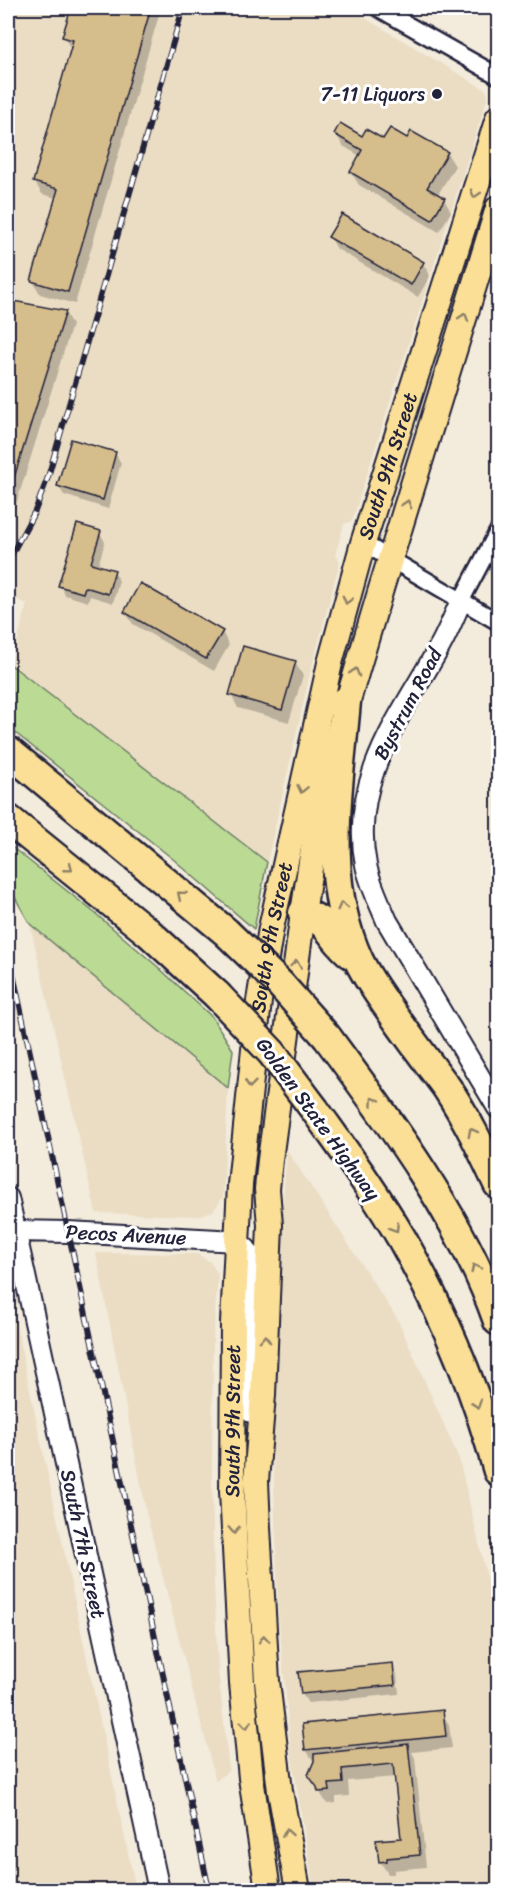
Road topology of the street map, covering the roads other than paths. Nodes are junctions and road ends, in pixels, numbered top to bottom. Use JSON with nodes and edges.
{"nodes":[{"id":1,"x":378,"y":8,"type":"edge"},
{"id":2,"x":498,"y":76,"type":"edge"},
{"id":3,"x":498,"y":118,"type":"edge"},
{"id":4,"x":498,"y":208,"type":"edge"},
{"id":5,"x":498,"y":531,"type":"edge"},
{"id":6,"x":363,"y":543,"type":"junction"},
{"id":7,"x":390,"y":560,"type":"junction"},
{"id":8,"x":461,"y":601,"type":"junction"},
{"id":9,"x":498,"y":622,"type":"edge"},
{"id":10,"x":346,"y":701,"type":"junction"},
{"id":11,"x":11,"y":754,"type":"edge"},
{"id":12,"x":15,"y":825,"type":"edge"},
{"id":13,"x":303,"y":913,"type":"junction"},
{"id":14,"x":271,"y":928,"type":"junction"},
{"id":15,"x":359,"y":962,"type":"junction"},
{"id":16,"x":498,"y":1108,"type":"edge"},
{"id":17,"x":498,"y":1184,"type":"edge"},
{"id":18,"x":267,"y":1189,"type":"junction"},
{"id":19,"x":8,"y":1198,"type":"edge"},
{"id":20,"x":15,"y":1231,"type":"junction"},
{"id":21,"x":237,"y":1241,"type":"junction"},
{"id":22,"x":498,"y":1321,"type":"edge"},
{"id":23,"x":498,"y":1471,"type":"edge"},
{"id":24,"x":256,"y":1481,"type":"junction"},
{"id":25,"x":267,"y":1681,"type":"junction"},
{"id":26,"x":242,"y":1683,"type":"junction"},
{"id":27,"x":159,"y":1890,"type":"edge"},
{"id":28,"x":268,"y":1890,"type":"edge"},
{"id":29,"x":298,"y":1890,"type":"edge"}],
"edges":[{"from":1,"to":2,"type":"street"},
{"from":3,"to":6,"type":"main road","name":"South 9th Street","one_way":true},
{"from":7,"to":4,"type":"main road","name":"South 9th Street","one_way":true},
{"from":5,"to":8,"type":"street","name":"Bystrum Road"},
{"from":6,"to":7,"type":"street"},
{"from":6,"to":14,"type":"main road","name":"South 9th Street","one_way":true},
{"from":7,"to":8,"type":"street"},
{"from":10,"to":7,"type":"main road","name":"South 9th Street","one_way":true},
{"from":8,"to":9,"type":"street"},
{"from":8,"to":16,"type":"street","name":"Bystrum Road"},
{"from":10,"to":13,"type":"main road","name":"South 9th Street"},
{"from":15,"to":10,"type":"highway","one_way":true},
{"from":22,"to":11,"type":"highway","one_way":true,"bridge":true},
{"from":12,"to":23,"type":"highway","name":"Golden State Highway","one_way":true,"bridge":true},
{"from":13,"to":14,"type":"main road"},
{"from":13,"to":15,"type":"highway"},
{"from":18,"to":13,"type":"main road","name":"South 9th Street","one_way":true},
{"from":14,"to":21,"type":"main road","name":"South 9th Street","one_way":true},
{"from":17,"to":15,"type":"highway","one_way":true},
{"from":18,"to":21,"type":"main road"},
{"from":24,"to":18,"type":"main road","name":"South 9th Street","one_way":true},
{"from":19,"to":20,"type":"street","name":"South 7th Street"},
{"from":20,"to":21,"type":"street","name":"Pecos Avenue"},
{"from":20,"to":27,"type":"street","name":"South 7th Street"},
{"from":21,"to":24,"type":"street"},
{"from":21,"to":26,"type":"main road","name":"South 9th Street","one_way":true},
{"from":25,"to":24,"type":"main road","name":"South 9th Street","one_way":true},
{"from":25,"to":26,"type":"main road"},
{"from":29,"to":25,"type":"main road","name":"South 9th Street","one_way":true},
{"from":26,"to":28,"type":"main road","name":"South 9th Street","one_way":true}]}
